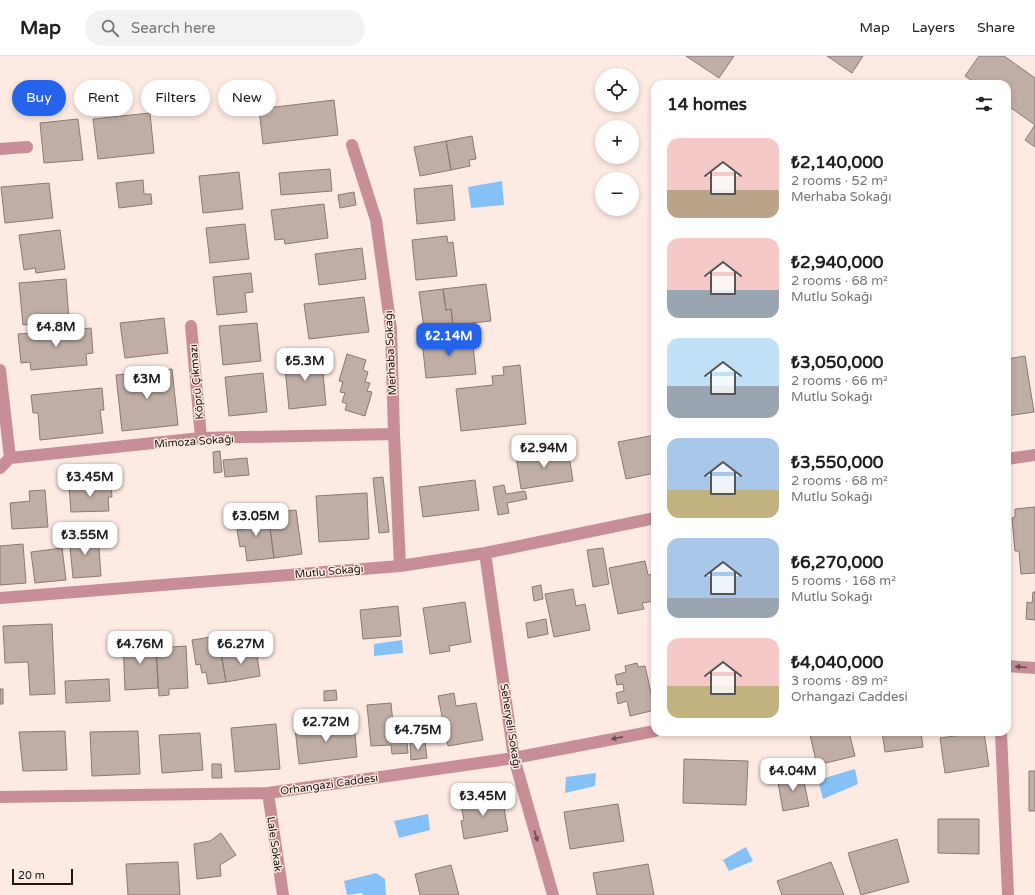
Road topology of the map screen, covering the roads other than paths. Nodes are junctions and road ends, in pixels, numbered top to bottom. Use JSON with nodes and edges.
{"nodes":[{"id":1,"x":352,"y":146,"type":"dead end"},
{"id":2,"x":27,"y":147,"type":"dead end"},
{"id":3,"x":0,"y":149,"type":"edge"},
{"id":4,"x":191,"y":326,"type":"dead end"},
{"id":5,"x":0,"y":370,"type":"edge"},
{"id":6,"x":394,"y":434,"type":"junction"},
{"id":7,"x":200,"y":438,"type":"junction"},
{"id":8,"x":1035,"y":455,"type":"edge"},
{"id":9,"x":10,"y":458,"type":"junction"},
{"id":10,"x":1011,"y":458,"type":"edge"},
{"id":11,"x":0,"y":468,"type":"edge"},
{"id":12,"x":651,"y":519,"type":"edge"},
{"id":13,"x":485,"y":553,"type":"junction"},
{"id":14,"x":400,"y":566,"type":"junction"},
{"id":15,"x":0,"y":598,"type":"edge"},
{"id":16,"x":1011,"y":666,"type":"edge"},
{"id":17,"x":1035,"y":668,"type":"edge"},
{"id":18,"x":651,"y":732,"type":"edge"},
{"id":19,"x":1001,"y":736,"type":"edge"},
{"id":20,"x":514,"y":758,"type":"junction"},
{"id":21,"x":268,"y":793,"type":"junction"},
{"id":22,"x":0,"y":796,"type":"edge"},
{"id":23,"x":282,"y":895,"type":"edge"},
{"id":24,"x":553,"y":895,"type":"edge"},
{"id":25,"x":1008,"y":895,"type":"edge"}],
"edges":[{"from":1,"to":6,"type":"street","name":"Merhaba Sokağı"},
{"from":2,"to":3,"type":"street"},
{"from":4,"to":7,"type":"street","name":"Köprü Çıkmazı"},
{"from":5,"to":9,"type":"street"},
{"from":6,"to":7,"type":"street","name":"Mimoza Sokağı"},
{"from":6,"to":14,"type":"street","name":"Merhaba Sokağı"},
{"from":7,"to":9,"type":"street","name":"Mimoza Sokağı"},
{"from":8,"to":10,"type":"street"},
{"from":9,"to":11,"type":"street"},
{"from":12,"to":13,"type":"street","name":"Mutlu Sokağı"},
{"from":13,"to":14,"type":"street","name":"Mutlu Sokağı"},
{"from":13,"to":20,"type":"street","name":"Seheryeli Sokağı"},
{"from":14,"to":15,"type":"street","name":"Mutlu Sokağı"},
{"from":17,"to":16,"type":"street","one_way":true},
{"from":18,"to":20,"type":"street","name":"Orhangazi Caddesi","one_way":true},
{"from":19,"to":25,"type":"street"},
{"from":20,"to":21,"type":"street","name":"Orhangazi Caddesi"},
{"from":20,"to":24,"type":"street","name":"Seheryeli Sokağı","one_way":true},
{"from":21,"to":22,"type":"street","name":"Orhangazi Caddesi"},
{"from":21,"to":23,"type":"street","name":"Lale Sokak"}]}
